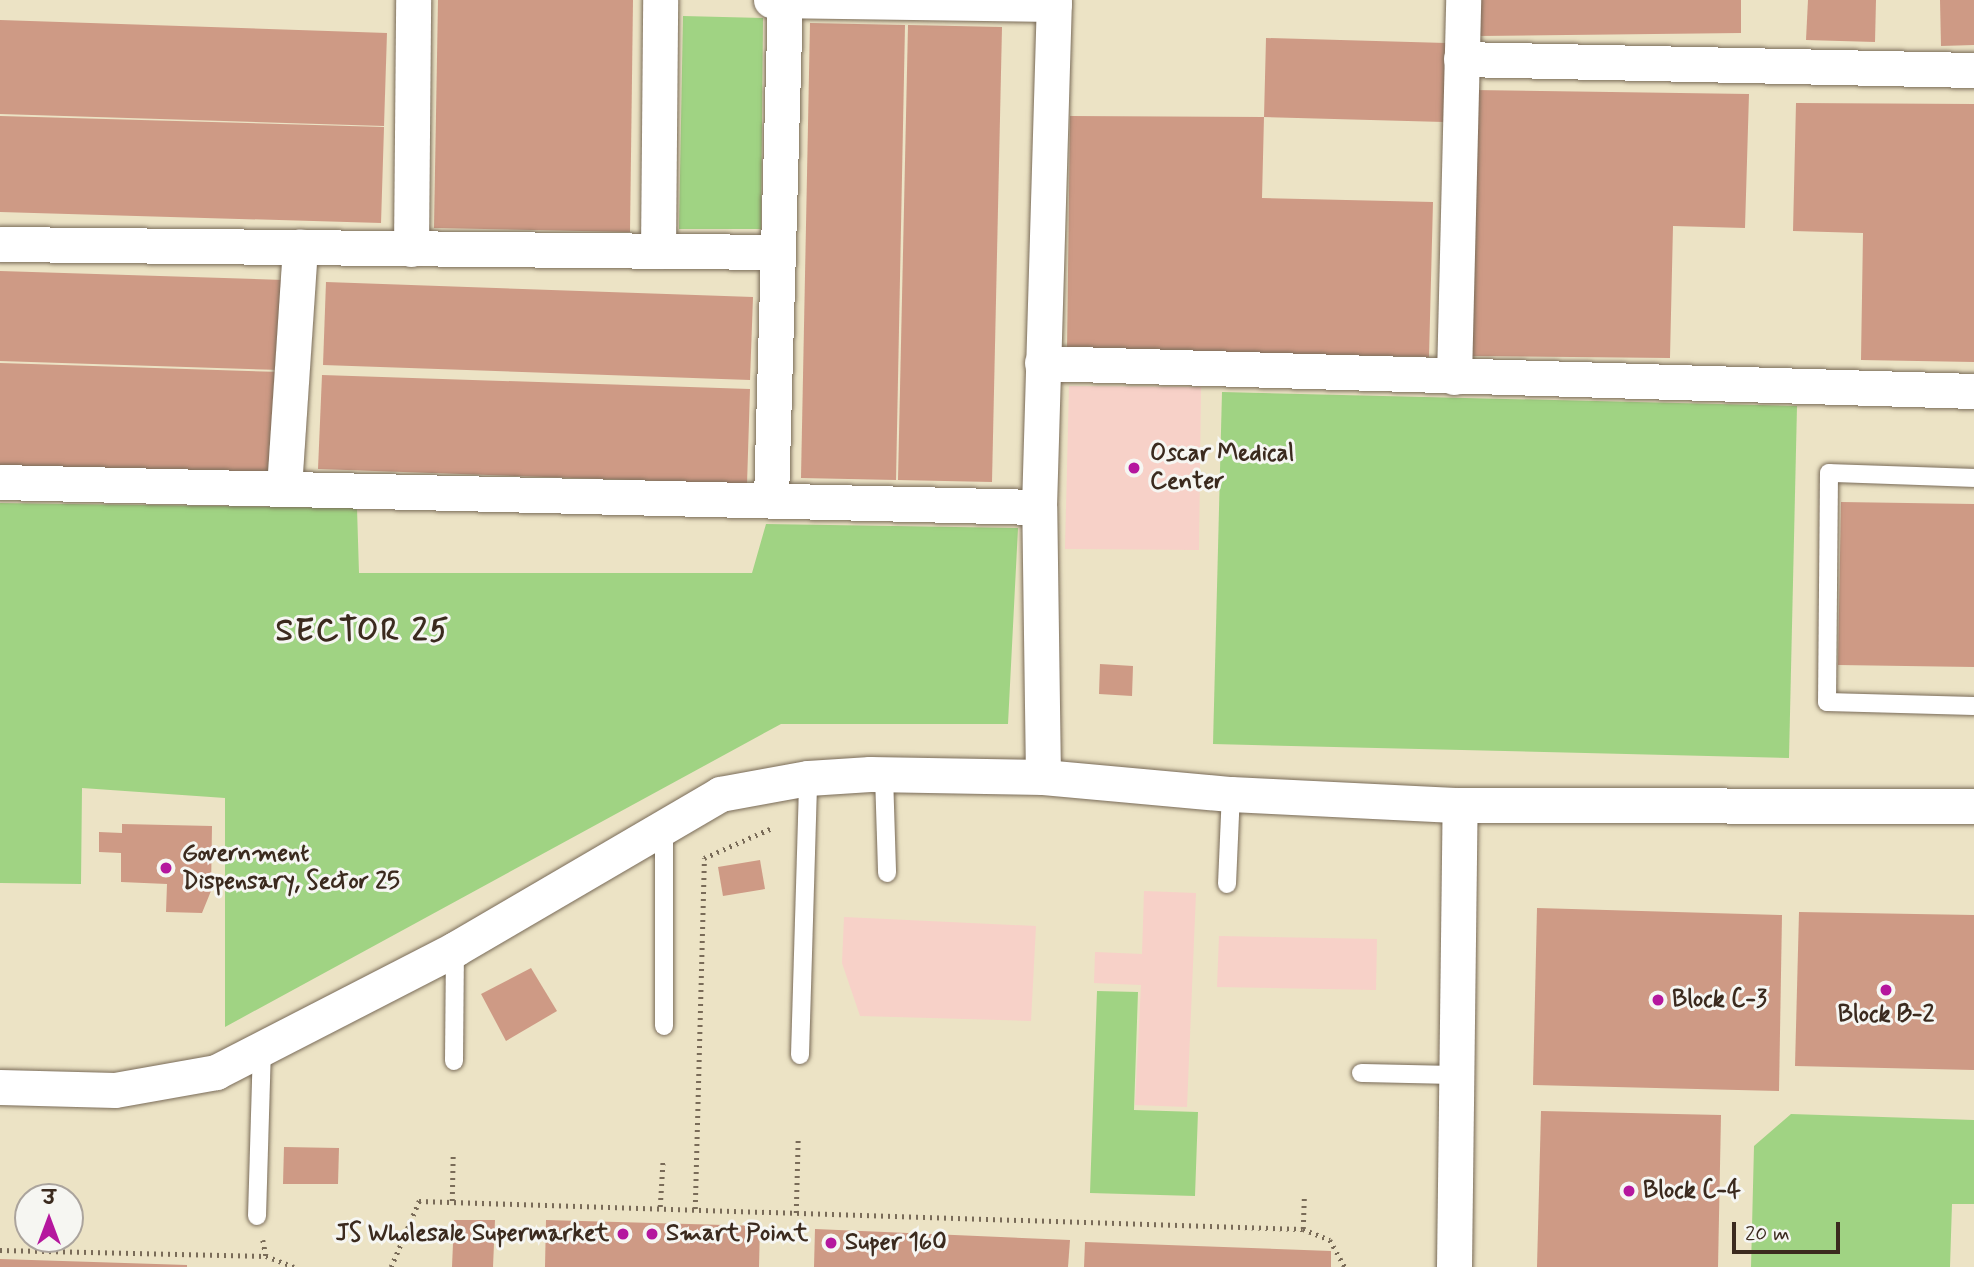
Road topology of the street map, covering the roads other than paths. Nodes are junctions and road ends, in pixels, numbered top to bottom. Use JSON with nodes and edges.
{"nodes":[{"id":1,"x":413,"y":0,"type":"edge"},
{"id":2,"x":660,"y":0,"type":"edge"},
{"id":3,"x":771,"y":0,"type":"edge"},
{"id":4,"x":785,"y":0,"type":"edge"},
{"id":5,"x":1463,"y":0,"type":"edge"},
{"id":6,"x":1054,"y":2,"type":"edge"},
{"id":7,"x":1461,"y":59,"type":"junction"},
{"id":8,"x":1974,"y":69,"type":"edge"},
{"id":9,"x":0,"y":244,"type":"edge"},
{"id":10,"x":300,"y":247,"type":"junction"},
{"id":11,"x":411,"y":249,"type":"junction"},
{"id":12,"x":658,"y":251,"type":"junction"},
{"id":13,"x":777,"y":252,"type":"junction"},
{"id":14,"x":1042,"y":363,"type":"junction"},
{"id":15,"x":1454,"y":377,"type":"junction"},
{"id":16,"x":1974,"y":391,"type":"edge"},
{"id":17,"x":1974,"y":478,"type":"edge"},
{"id":18,"x":0,"y":482,"type":"edge"},
{"id":19,"x":284,"y":488,"type":"junction"},
{"id":20,"x":771,"y":499,"type":"junction"},
{"id":21,"x":1040,"y":507,"type":"junction"},
{"id":22,"x":1974,"y":706,"type":"edge"},
{"id":23,"x":884,"y":775,"type":"junction"},
{"id":24,"x":1042,"y":777,"type":"junction"},
{"id":25,"x":808,"y":778,"type":"junction"},
{"id":26,"x":1231,"y":794,"type":"junction"},
{"id":27,"x":1460,"y":805,"type":"junction"},
{"id":28,"x":1974,"y":806,"type":"edge"},
{"id":29,"x":664,"y":828,"type":"junction"},
{"id":30,"x":887,"y":873,"type":"dead end"},
{"id":31,"x":1227,"y":884,"type":"dead end"},
{"id":32,"x":455,"y":949,"type":"junction"},
{"id":33,"x":664,"y":1027,"type":"dead end"},
{"id":34,"x":262,"y":1046,"type":"junction"},
{"id":35,"x":800,"y":1055,"type":"dead end"},
{"id":36,"x":454,"y":1061,"type":"dead end"},
{"id":37,"x":1361,"y":1073,"type":"dead end"},
{"id":38,"x":1456,"y":1074,"type":"junction"},
{"id":39,"x":0,"y":1087,"type":"edge"},
{"id":40,"x":257,"y":1216,"type":"dead end"},
{"id":41,"x":1454,"y":1267,"type":"edge"}],
"edges":[{"from":1,"to":11,"type":"street"},
{"from":2,"to":12,"type":"street"},
{"from":3,"to":4,"type":"street"},
{"from":4,"to":6,"type":"street"},
{"from":4,"to":13,"type":"street"},
{"from":5,"to":7,"type":"street"},
{"from":6,"to":14,"type":"street"},
{"from":7,"to":8,"type":"street"},
{"from":7,"to":15,"type":"street"},
{"from":9,"to":10,"type":"street"},
{"from":10,"to":11,"type":"street"},
{"from":10,"to":19,"type":"street"},
{"from":11,"to":12,"type":"street"},
{"from":12,"to":13,"type":"street"},
{"from":13,"to":20,"type":"street"},
{"from":14,"to":15,"type":"street"},
{"from":14,"to":21,"type":"street"},
{"from":15,"to":16,"type":"street"},
{"from":17,"to":22,"type":"lane"},
{"from":18,"to":19,"type":"street"},
{"from":19,"to":20,"type":"street"},
{"from":20,"to":21,"type":"street"},
{"from":21,"to":24,"type":"street"},
{"from":23,"to":24,"type":"street"},
{"from":23,"to":25,"type":"street"},
{"from":23,"to":30,"type":"lane"},
{"from":24,"to":26,"type":"street"},
{"from":25,"to":29,"type":"street"},
{"from":25,"to":35,"type":"lane"},
{"from":26,"to":27,"type":"street"},
{"from":26,"to":31,"type":"lane"},
{"from":27,"to":28,"type":"street"},
{"from":27,"to":38,"type":"street"},
{"from":29,"to":32,"type":"street"},
{"from":29,"to":33,"type":"lane"},
{"from":32,"to":34,"type":"street"},
{"from":32,"to":36,"type":"lane"},
{"from":34,"to":39,"type":"street"},
{"from":34,"to":40,"type":"lane"},
{"from":37,"to":38,"type":"lane"},
{"from":38,"to":41,"type":"street"}]}
